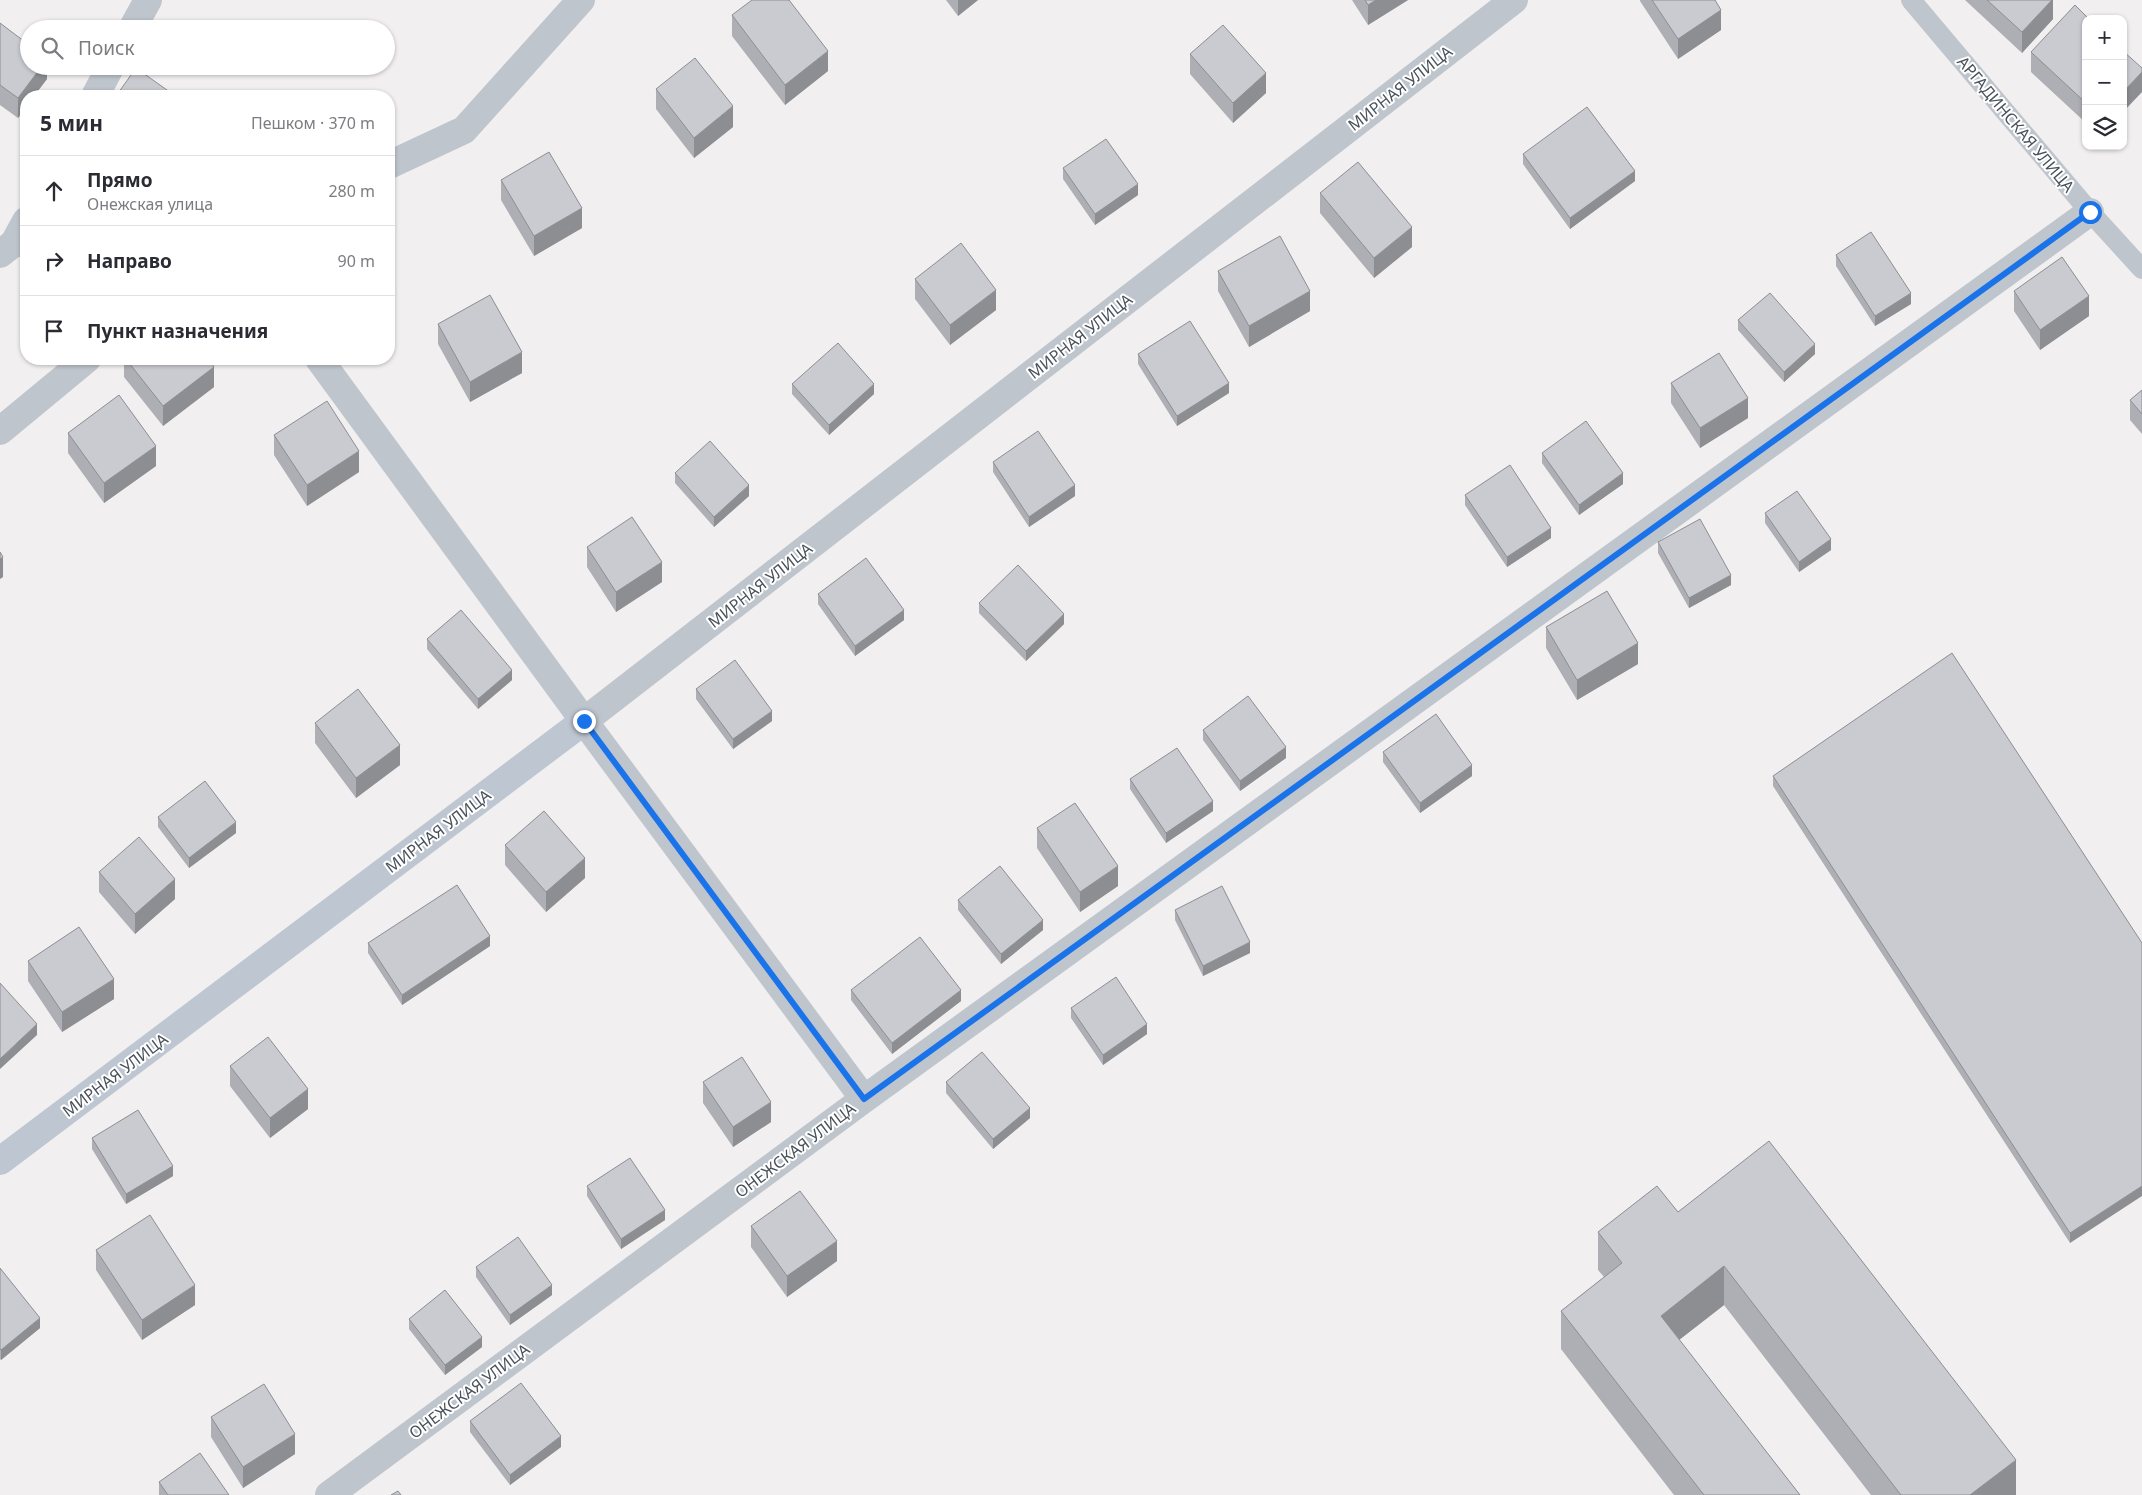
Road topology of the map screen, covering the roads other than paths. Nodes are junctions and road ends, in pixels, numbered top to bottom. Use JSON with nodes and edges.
{"nodes":[{"id":1,"x":148,"y":0,"type":"edge"},
{"id":2,"x":581,"y":0,"type":"edge"},
{"id":3,"x":1514,"y":0,"type":"edge"},
{"id":4,"x":1911,"y":0,"type":"edge"},
{"id":5,"x":137,"y":20,"type":"edge"},
{"id":6,"x":106,"y":75,"type":"edge"},
{"id":7,"x":98,"y":90,"type":"edge"},
{"id":8,"x":395,"y":162,"type":"edge"},
{"id":9,"x":2090,"y":212,"type":"junction"},
{"id":10,"x":2142,"y":269,"type":"edge"},
{"id":11,"x":80,"y":365,"type":"edge"},
{"id":12,"x":323,"y":365,"type":"edge"},
{"id":13,"x":0,"y":431,"type":"edge"},
{"id":14,"x":584,"y":721,"type":"junction"},
{"id":15,"x":864,"y":1099,"type":"junction"},
{"id":16,"x":0,"y":1161,"type":"edge"},
{"id":17,"x":329,"y":1495,"type":"edge"}],
"edges":[{"from":1,"to":5,"type":"street"},
{"from":2,"to":8,"type":"street"},
{"from":3,"to":14,"type":"street","name":"МИРНАЯ УЛИЦА"},
{"from":4,"to":9,"type":"lane","name":"АРГАДИНСКАЯ УЛИЦА"},
{"from":6,"to":7,"type":"street"},
{"from":9,"to":10,"type":"lane","name":"АРГАДИНСКАЯ УЛИЦА"},
{"from":9,"to":15,"type":"street","name":"ОНЕЖСКАЯ УЛИЦА"},
{"from":11,"to":13,"type":"street"},
{"from":12,"to":14,"type":"street"},
{"from":14,"to":15,"type":"street"},
{"from":14,"to":16,"type":"main road","name":"МИРНАЯ УЛИЦА"},
{"from":15,"to":17,"type":"street","name":"ОНЕЖСКАЯ УЛИЦА"}]}
